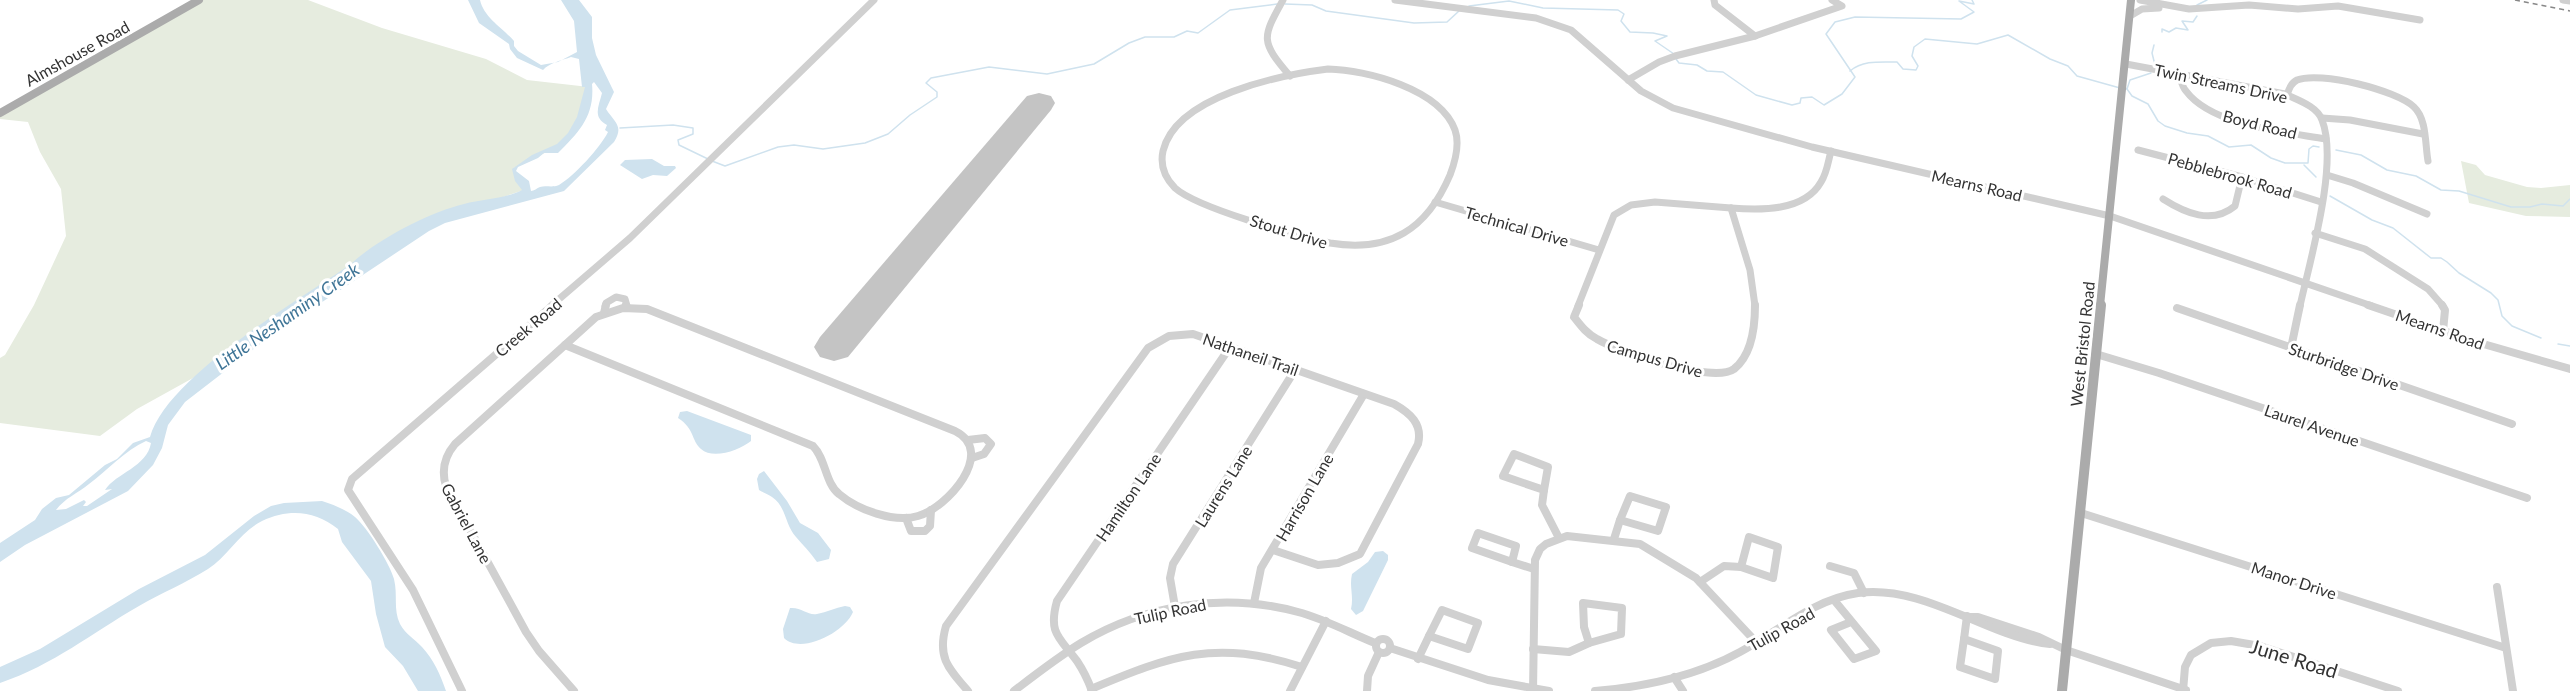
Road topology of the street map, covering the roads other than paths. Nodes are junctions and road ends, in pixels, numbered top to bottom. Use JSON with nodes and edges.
{"nodes":[{"id":1,"x":199,"y":0,"type":"edge"},
{"id":2,"x":874,"y":0,"type":"edge"},
{"id":3,"x":1283,"y":0,"type":"edge"},
{"id":4,"x":1395,"y":0,"type":"edge"},
{"id":5,"x":1713,"y":0,"type":"edge"},
{"id":6,"x":1832,"y":0,"type":"edge"},
{"id":7,"x":2131,"y":0,"type":"edge"},
{"id":8,"x":2140,"y":0,"type":"edge"},
{"id":9,"x":2151,"y":0,"type":"edge"},
{"id":10,"x":2563,"y":0,"type":"edge"},
{"id":11,"x":2570,"y":1,"type":"edge"},
{"id":12,"x":2163,"y":7,"type":"junction"},
{"id":13,"x":2130,"y":16,"type":"junction"},
{"id":14,"x":2420,"y":20,"type":"dead end"},
{"id":15,"x":1755,"y":36,"type":"junction"},
{"id":16,"x":2126,"y":64,"type":"junction"},
{"id":17,"x":2179,"y":74,"type":"junction"},
{"id":18,"x":1290,"y":76,"type":"junction"},
{"id":19,"x":1628,"y":80,"type":"junction"},
{"id":20,"x":2287,"y":95,"type":"junction"},
{"id":21,"x":0,"y":112,"type":"edge"},
{"id":22,"x":2322,"y":118,"type":"junction"},
{"id":23,"x":2423,"y":134,"type":"junction"},
{"id":24,"x":2326,"y":139,"type":"junction"},
{"id":25,"x":2138,"y":150,"type":"dead end"},
{"id":26,"x":1831,"y":151,"type":"junction"},
{"id":27,"x":1846,"y":155,"type":"junction"},
{"id":28,"x":2428,"y":161,"type":"dead end"},
{"id":29,"x":1828,"y":162,"type":"junction"},
{"id":30,"x":2327,"y":175,"type":"junction"},
{"id":31,"x":2242,"y":177,"type":"junction"},
{"id":32,"x":2163,"y":199,"type":"dead end"},
{"id":33,"x":1435,"y":202,"type":"junction"},
{"id":34,"x":2321,"y":202,"type":"junction"},
{"id":35,"x":1731,"y":207,"type":"junction"},
{"id":36,"x":2427,"y":214,"type":"dead end"},
{"id":37,"x":2110,"y":216,"type":"junction"},
{"id":38,"x":2314,"y":233,"type":"junction"},
{"id":39,"x":1599,"y":250,"type":"junction"},
{"id":40,"x":2304,"y":283,"type":"junction"},
{"id":41,"x":627,"y":308,"type":"junction"},
{"id":42,"x":2176,"y":308,"type":"dead end"},
{"id":43,"x":604,"y":313,"type":"junction"},
{"id":44,"x":2443,"y":331,"type":"junction"},
{"id":45,"x":564,"y":345,"type":"junction"},
{"id":46,"x":1230,"y":347,"type":"junction"},
{"id":47,"x":2290,"y":348,"type":"junction"},
{"id":48,"x":2096,"y":354,"type":"junction"},
{"id":49,"x":2570,"y":369,"type":"edge"},
{"id":50,"x":1295,"y":370,"type":"junction"},
{"id":51,"x":1364,"y":394,"type":"junction"},
{"id":52,"x":2512,"y":424,"type":"dead end"},
{"id":53,"x":968,"y":440,"type":"junction"},
{"id":54,"x":972,"y":458,"type":"junction"},
{"id":55,"x":1544,"y":490,"type":"junction"},
{"id":56,"x":2527,"y":498,"type":"dead end"},
{"id":57,"x":931,"y":510,"type":"junction"},
{"id":58,"x":2081,"y":513,"type":"junction"},
{"id":59,"x":906,"y":518,"type":"junction"},
{"id":60,"x":1620,"y":520,"type":"junction"},
{"id":61,"x":1559,"y":538,"type":"junction"},
{"id":62,"x":1614,"y":539,"type":"junction"},
{"id":63,"x":1273,"y":550,"type":"junction"},
{"id":64,"x":1512,"y":562,"type":"junction"},
{"id":65,"x":1830,"y":566,"type":"dead end"},
{"id":66,"x":1741,"y":567,"type":"junction"},
{"id":67,"x":1534,"y":569,"type":"junction"},
{"id":68,"x":1701,"y":582,"type":"junction"},
{"id":69,"x":2497,"y":587,"type":"dead end"},
{"id":70,"x":1864,"y":593,"type":"junction"},
{"id":71,"x":1833,"y":600,"type":"junction"},
{"id":72,"x":1254,"y":603,"type":"junction"},
{"id":73,"x":1175,"y":607,"type":"junction"},
{"id":74,"x":1967,"y":616,"type":"junction"},
{"id":75,"x":1326,"y":621,"type":"junction"},
{"id":76,"x":1851,"y":622,"type":"junction"},
{"id":77,"x":1429,"y":636,"type":"junction"},
{"id":78,"x":1964,"y":639,"type":"junction"},
{"id":79,"x":1756,"y":642,"type":"junction"},
{"id":80,"x":1589,"y":643,"type":"junction"},
{"id":81,"x":1377,"y":648,"type":"junction"},
{"id":82,"x":2506,"y":648,"type":"junction"},
{"id":83,"x":1533,"y":649,"type":"junction"},
{"id":84,"x":2066,"y":650,"type":"junction"},
{"id":85,"x":1067,"y":652,"type":"junction"},
{"id":86,"x":1418,"y":659,"type":"junction"},
{"id":87,"x":1302,"y":667,"type":"junction"},
{"id":88,"x":1674,"y":677,"type":"junction"},
{"id":89,"x":1092,"y":690,"type":"edge"},
{"id":90,"x":1533,"y":690,"type":"edge"},
{"id":91,"x":2185,"y":690,"type":"edge"},
{"id":92,"x":462,"y":691,"type":"edge"},
{"id":93,"x":574,"y":691,"type":"edge"},
{"id":94,"x":968,"y":691,"type":"edge"},
{"id":95,"x":1014,"y":691,"type":"edge"},
{"id":96,"x":1290,"y":691,"type":"edge"},
{"id":97,"x":1367,"y":691,"type":"edge"},
{"id":98,"x":1549,"y":691,"type":"edge"},
{"id":99,"x":1595,"y":691,"type":"edge"},
{"id":100,"x":1683,"y":691,"type":"edge"},
{"id":101,"x":2062,"y":691,"type":"edge"},
{"id":102,"x":2398,"y":691,"type":"edge"},
{"id":103,"x":2513,"y":691,"type":"edge"}],
"edges":[{"from":1,"to":21,"type":"main road","name":"Almshouse Road"},
{"from":2,"to":92,"type":"street","name":"Creek Road"},
{"from":3,"to":18,"type":"street"},
{"from":4,"to":19,"type":"street","name":"Mearns Road"},
{"from":5,"to":15,"type":"street"},
{"from":6,"to":15,"type":"street"},
{"from":7,"to":12,"type":"street"},
{"from":7,"to":13,"type":"main road","name":"West Bristol Road"},
{"from":8,"to":12,"type":"street"},
{"from":9,"to":12,"type":"street"},
{"from":10,"to":11,"type":"street"},
{"from":12,"to":13,"type":"street"},
{"from":12,"to":14,"type":"street"},
{"from":13,"to":16,"type":"main road","name":"West Bristol Road"},
{"from":15,"to":19,"type":"street"},
{"from":16,"to":17,"type":"street","name":"Twin Streams Drive"},
{"from":16,"to":37,"type":"main road","name":"West Bristol Road"},
{"from":17,"to":20,"type":"street","name":"Twin Streams Drive"},
{"from":17,"to":24,"type":"street","name":"Boyd Road"},
{"from":18,"to":33,"type":"street","name":"Stout Drive"},
{"from":18,"to":33,"type":"street","name":"Stout Drive"},
{"from":19,"to":26,"type":"street","name":"Mearns Road"},
{"from":20,"to":22,"type":"street","name":"Twin Streams Drive"},
{"from":20,"to":23,"type":"street"},
{"from":22,"to":23,"type":"street"},
{"from":22,"to":24,"type":"street"},
{"from":23,"to":28,"type":"street"},
{"from":24,"to":30,"type":"street"},
{"from":25,"to":31,"type":"street","name":"Pebblebrook Road"},
{"from":26,"to":27,"type":"street","name":"Mearns Road"},
{"from":26,"to":29,"type":"street","name":"Campus Drive"},
{"from":27,"to":29,"type":"street"},
{"from":27,"to":37,"type":"street","name":"Mearns Road"},
{"from":29,"to":35,"type":"street","name":"Campus Drive"},
{"from":30,"to":34,"type":"street"},
{"from":30,"to":36,"type":"street"},
{"from":31,"to":32,"type":"street"},
{"from":31,"to":34,"type":"street","name":"Pebblebrook Road"},
{"from":33,"to":39,"type":"street","name":"Technical Drive"},
{"from":34,"to":38,"type":"street"},
{"from":35,"to":39,"type":"street","name":"Campus Drive"},
{"from":35,"to":39,"type":"street","name":"Campus Drive"},
{"from":37,"to":40,"type":"street","name":"Mearns Road"},
{"from":37,"to":48,"type":"main road","name":"West Bristol Road"},
{"from":38,"to":40,"type":"street"},
{"from":38,"to":44,"type":"street"},
{"from":40,"to":44,"type":"street","name":"Mearns Road"},
{"from":40,"to":47,"type":"street"},
{"from":41,"to":43,"type":"street","name":"Gabriel Lane"},
{"from":41,"to":43,"type":"street","name":"Gabriel Lane"},
{"from":41,"to":53,"type":"street","name":"Gabriel Lane"},
{"from":42,"to":47,"type":"street","name":"Sturbridge Drive"},
{"from":43,"to":45,"type":"street","name":"Gabriel Lane"},
{"from":44,"to":49,"type":"street","name":"Mearns Road"},
{"from":45,"to":59,"type":"street","name":"Gabriel Lane"},
{"from":45,"to":93,"type":"street","name":"Gabriel Lane"},
{"from":46,"to":50,"type":"street","name":"Nathaneil Trail"},
{"from":46,"to":85,"type":"street","name":"Hamilton Lane"},
{"from":46,"to":94,"type":"street","name":"Nathaneil Trail"},
{"from":47,"to":52,"type":"street","name":"Sturbridge Drive"},
{"from":48,"to":56,"type":"street","name":"Laurel Avenue"},
{"from":48,"to":58,"type":"main road","name":"West Bristol Road"},
{"from":50,"to":51,"type":"street","name":"Nathaneil Trail"},
{"from":50,"to":73,"type":"street","name":"Laurens Lane"},
{"from":51,"to":63,"type":"street","name":"Harrison Lane"},
{"from":51,"to":63,"type":"street","name":"Nathaneil Trail"},
{"from":53,"to":54,"type":"street"},
{"from":53,"to":54,"type":"street","name":"Gabriel Lane"},
{"from":54,"to":57,"type":"street","name":"Gabriel Lane"},
{"from":55,"to":55,"type":"street"},
{"from":55,"to":61,"type":"street"},
{"from":57,"to":59,"type":"street","name":"Gabriel Lane"},
{"from":57,"to":59,"type":"street","name":"Gabriel Lane"},
{"from":58,"to":82,"type":"street","name":"Manor Drive"},
{"from":58,"to":84,"type":"main road","name":"West Bristol Road"},
{"from":60,"to":60,"type":"street"},
{"from":60,"to":62,"type":"street"},
{"from":61,"to":62,"type":"street"},
{"from":61,"to":67,"type":"street"},
{"from":62,"to":68,"type":"street"},
{"from":63,"to":72,"type":"street","name":"Harrison Lane"},
{"from":64,"to":64,"type":"street"},
{"from":64,"to":67,"type":"street"},
{"from":65,"to":70,"type":"street"},
{"from":66,"to":66,"type":"street"},
{"from":66,"to":68,"type":"street"},
{"from":67,"to":83,"type":"street"},
{"from":68,"to":79,"type":"street"},
{"from":69,"to":82,"type":"street"},
{"from":70,"to":71,"type":"street","name":"Tulip Road"},
{"from":70,"to":74,"type":"street","name":"Tulip Road"},
{"from":71,"to":76,"type":"street"},
{"from":71,"to":79,"type":"street","name":"Tulip Road"},
{"from":72,"to":73,"type":"street","name":"Tulip Road"},
{"from":72,"to":75,"type":"street","name":"Tulip Road"},
{"from":73,"to":85,"type":"street","name":"Tulip Road"},
{"from":74,"to":78,"type":"street"},
{"from":74,"to":84,"type":"street","name":"Tulip Road"},
{"from":75,"to":81,"type":"street","name":"Tulip Road"},
{"from":75,"to":87,"type":"street"},
{"from":76,"to":76,"type":"street"},
{"from":77,"to":77,"type":"street"},
{"from":77,"to":86,"type":"street"},
{"from":78,"to":78,"type":"street"},
{"from":79,"to":88,"type":"street","name":"Tulip Road"},
{"from":80,"to":80,"type":"street"},
{"from":80,"to":83,"type":"street"},
{"from":81,"to":86,"type":"street"},
{"from":81,"to":97,"type":"street"},
{"from":82,"to":103,"type":"street"},
{"from":83,"to":90,"type":"street"},
{"from":84,"to":91,"type":"street","name":"Tulip Road"},
{"from":84,"to":101,"type":"main road","name":"West Bristol Road"},
{"from":85,"to":89,"type":"street","name":"Hamilton Lane"},
{"from":85,"to":95,"type":"street","name":"Tulip Road"},
{"from":86,"to":90,"type":"street"},
{"from":87,"to":89,"type":"street"},
{"from":87,"to":96,"type":"street"},
{"from":88,"to":99,"type":"street","name":"Tulip Road"},
{"from":88,"to":100,"type":"street"},
{"from":90,"to":98,"type":"street"},
{"from":91,"to":102,"type":"street","name":"June Road"}]}
